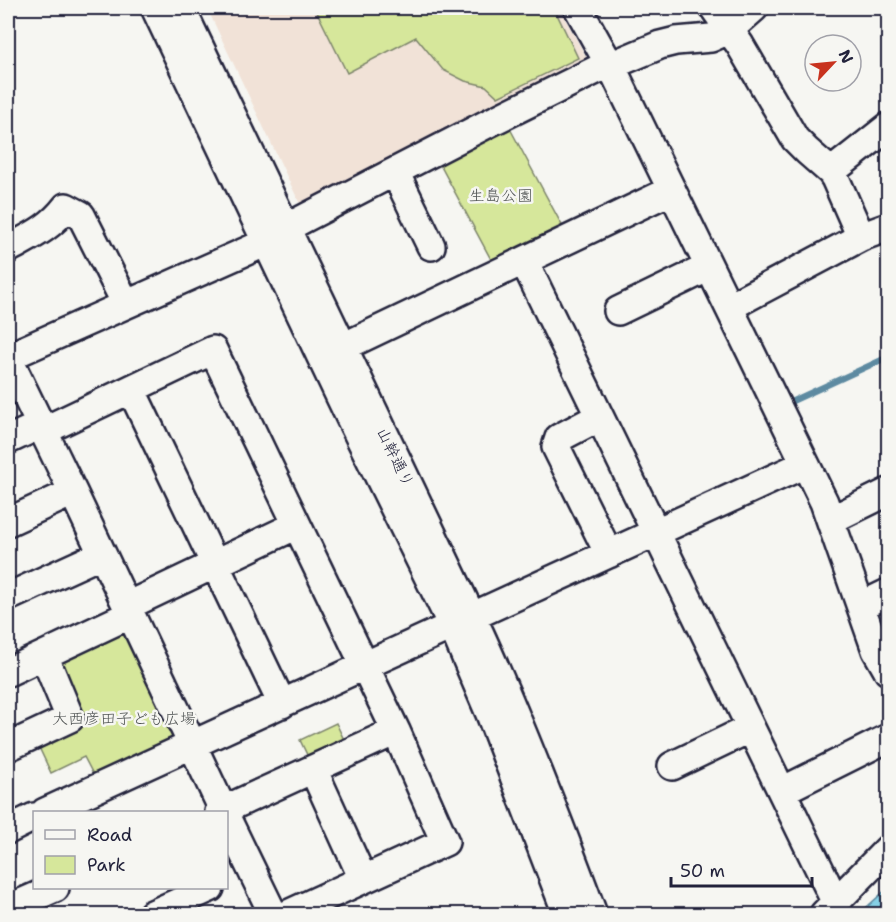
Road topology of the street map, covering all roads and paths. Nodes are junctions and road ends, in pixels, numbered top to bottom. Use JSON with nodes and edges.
{"nodes":[{"id":1,"x":155,"y":8,"type":"edge"},
{"id":2,"x":181,"y":8,"type":"edge"},
{"id":3,"x":578,"y":8,"type":"edge"},
{"id":4,"x":754,"y":8,"type":"edge"},
{"id":5,"x":721,"y":19,"type":"edge"},
{"id":6,"x":611,"y":65,"type":"junction"},
{"id":7,"x":888,"y":127,"type":"edge"},
{"id":8,"x":395,"y":172,"type":"junction"},
{"id":9,"x":831,"y":172,"type":"junction"},
{"id":10,"x":672,"y":190,"type":"junction"},
{"id":11,"x":888,"y":227,"type":"edge"},
{"id":12,"x":277,"y":235,"type":"junction"},
{"id":13,"x":861,"y":237,"type":"junction"},
{"id":14,"x":431,"y":246,"type":"dead end"},
{"id":15,"x":8,"y":249,"type":"edge"},
{"id":16,"x":524,"y":261,"type":"junction"},
{"id":17,"x":709,"y":267,"type":"junction"},
{"id":18,"x":126,"y":304,"type":"junction"},
{"id":19,"x":733,"y":304,"type":"junction"},
{"id":20,"x":618,"y":311,"type":"dead end"},
{"id":21,"x":343,"y":347,"type":"junction"},
{"id":22,"x":8,"y":358,"type":"edge"},
{"id":23,"x":131,"y":389,"type":"junction"},
{"id":24,"x":599,"y":417,"type":"junction"},
{"id":25,"x":41,"y":428,"type":"junction"},
{"id":26,"x":8,"y":440,"type":"edge"},
{"id":27,"x":805,"y":464,"type":"junction"},
{"id":28,"x":72,"y":492,"type":"junction"},
{"id":29,"x":888,"y":492,"type":"edge"},
{"id":30,"x":831,"y":520,"type":"junction"},
{"id":31,"x":8,"y":522,"type":"edge"},
{"id":32,"x":297,"y":525,"type":"junction"},
{"id":33,"x":656,"y":532,"type":"junction"},
{"id":34,"x":102,"y":554,"type":"junction"},
{"id":35,"x":609,"y":554,"type":"junction"},
{"id":36,"x":215,"y":565,"type":"junction"},
{"id":37,"x":888,"y":592,"type":"edge"},
{"id":38,"x":8,"y":597,"type":"edge"},
{"id":39,"x":861,"y":606,"type":"junction"},
{"id":40,"x":129,"y":610,"type":"junction"},
{"id":41,"x":462,"y":621,"type":"junction"},
{"id":42,"x":44,"y":655,"type":"junction"},
{"id":43,"x":364,"y":666,"type":"junction"},
{"id":44,"x":888,"y":671,"type":"edge"},
{"id":45,"x":8,"y":672,"type":"edge"},
{"id":46,"x":282,"y":704,"type":"junction"},
{"id":47,"x":751,"y":728,"type":"junction"},
{"id":48,"x":396,"y":731,"type":"junction"},
{"id":49,"x":888,"y":738,"type":"edge"},
{"id":50,"x":192,"y":745,"type":"junction"},
{"id":51,"x":8,"y":747,"type":"edge"},
{"id":52,"x":672,"y":766,"type":"dead end"},
{"id":53,"x":313,"y":769,"type":"junction"},
{"id":54,"x":782,"y":791,"type":"junction"},
{"id":55,"x":49,"y":811,"type":"edge"},
{"id":56,"x":222,"y":811,"type":"edge"},
{"id":57,"x":227,"y":811,"type":"edge"},
{"id":58,"x":33,"y":818,"type":"edge"},
{"id":59,"x":228,"y":823,"type":"edge"},
{"id":60,"x":8,"y":830,"type":"edge"},
{"id":61,"x":888,"y":849,"type":"edge"},
{"id":62,"x":251,"y":868,"type":"junction"},
{"id":63,"x":228,"y":879,"type":"edge"},
{"id":64,"x":363,"y":879,"type":"junction"},
{"id":65,"x":53,"y":889,"type":"edge"},
{"id":66,"x":208,"y":889,"type":"edge"},
{"id":67,"x":13,"y":905,"type":"edge"},
{"id":68,"x":829,"y":909,"type":"edge"},
{"id":69,"x":152,"y":915,"type":"edge"},
{"id":70,"x":273,"y":915,"type":"edge"},
{"id":71,"x":288,"y":915,"type":"edge"},
{"id":72,"x":567,"y":915,"type":"edge"},
{"id":73,"x":593,"y":915,"type":"edge"}],
"edges":[{"from":1,"to":12,"type":"street","name":"山幹通り"},
{"from":2,"to":12,"type":"street","name":"山幹通り"},
{"from":3,"to":6,"type":"street"},
{"from":4,"to":5,"type":"street"},
{"from":5,"to":6,"type":"street"},
{"from":5,"to":9,"type":"street"},
{"from":6,"to":8,"type":"street"},
{"from":6,"to":10,"type":"street"},
{"from":7,"to":9,"type":"street"},
{"from":8,"to":12,"type":"street"},
{"from":8,"to":14,"type":"street"},
{"from":9,"to":13,"type":"street"},
{"from":10,"to":16,"type":"street"},
{"from":10,"to":17,"type":"street"},
{"from":11,"to":13,"type":"street"},
{"from":12,"to":18,"type":"street"},
{"from":12,"to":21,"type":"street","name":"山幹通り"},
{"from":12,"to":41,"type":"street","name":"山幹通り"},
{"from":13,"to":19,"type":"street"},
{"from":15,"to":18,"type":"street"},
{"from":16,"to":21,"type":"street"},
{"from":16,"to":24,"type":"street"},
{"from":17,"to":19,"type":"street"},
{"from":17,"to":20,"type":"street"},
{"from":18,"to":22,"type":"street"},
{"from":19,"to":27,"type":"street"},
{"from":21,"to":41,"type":"street","name":"山幹通り"},
{"from":22,"to":25,"type":"street"},
{"from":23,"to":25,"type":"street"},
{"from":23,"to":32,"type":"street"},
{"from":23,"to":36,"type":"street"},
{"from":24,"to":33,"type":"street"},
{"from":24,"to":35,"type":"street"},
{"from":25,"to":26,"type":"street"},
{"from":25,"to":28,"type":"street"},
{"from":27,"to":30,"type":"street"},
{"from":27,"to":33,"type":"street"},
{"from":28,"to":31,"type":"street"},
{"from":28,"to":34,"type":"street"},
{"from":29,"to":30,"type":"street"},
{"from":30,"to":39,"type":"street"},
{"from":32,"to":36,"type":"street"},
{"from":32,"to":43,"type":"street"},
{"from":33,"to":35,"type":"street"},
{"from":33,"to":47,"type":"street"},
{"from":34,"to":38,"type":"street"},
{"from":34,"to":40,"type":"street"},
{"from":35,"to":41,"type":"street"},
{"from":36,"to":40,"type":"street"},
{"from":36,"to":46,"type":"street"},
{"from":37,"to":39,"type":"street"},
{"from":39,"to":44,"type":"street"},
{"from":40,"to":42,"type":"street"},
{"from":40,"to":50,"type":"street"},
{"from":41,"to":43,"type":"street"},
{"from":41,"to":72,"type":"street","name":"山幹通り"},
{"from":41,"to":73,"type":"street","name":"山幹通り"},
{"from":42,"to":45,"type":"street"},
{"from":42,"to":51,"type":"street"},
{"from":43,"to":46,"type":"street"},
{"from":43,"to":48,"type":"street"},
{"from":46,"to":50,"type":"street"},
{"from":47,"to":52,"type":"street"},
{"from":47,"to":54,"type":"street"},
{"from":48,"to":53,"type":"street"},
{"from":48,"to":64,"type":"street"},
{"from":49,"to":54,"type":"street"},
{"from":50,"to":55,"type":"street"},
{"from":50,"to":56,"type":"street"},
{"from":53,"to":57,"type":"street"},
{"from":53,"to":64,"type":"street"},
{"from":54,"to":68,"type":"street"},
{"from":58,"to":60,"type":"street"},
{"from":59,"to":62,"type":"street"},
{"from":61,"to":68,"type":"street"},
{"from":62,"to":63,"type":"street"},
{"from":62,"to":70,"type":"street"},
{"from":64,"to":71,"type":"street"},
{"from":65,"to":67,"type":"street"},
{"from":66,"to":69,"type":"street"}]}
